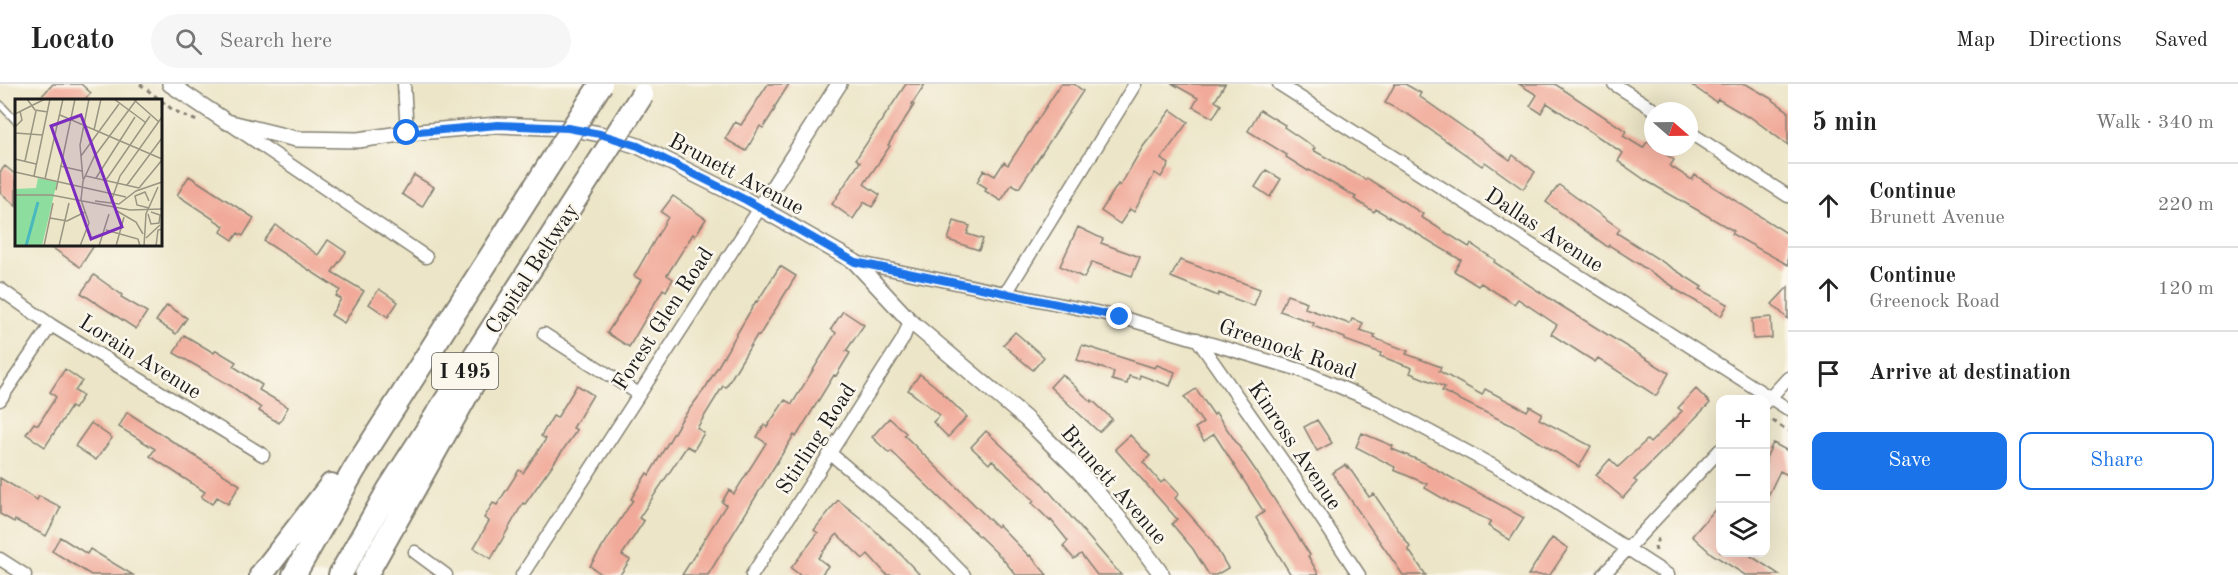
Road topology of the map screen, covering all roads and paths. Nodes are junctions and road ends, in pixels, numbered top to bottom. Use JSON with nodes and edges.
{"nodes":[{"id":1,"x":170,"y":84,"type":"edge"},
{"id":2,"x":404,"y":84,"type":"edge"},
{"id":3,"x":601,"y":84,"type":"edge"},
{"id":4,"x":1135,"y":84,"type":"edge"},
{"id":5,"x":1279,"y":84,"type":"edge"},
{"id":6,"x":1614,"y":84,"type":"edge"},
{"id":7,"x":838,"y":85,"type":"edge"},
{"id":8,"x":645,"y":90,"type":"edge"},
{"id":9,"x":1644,"y":103,"type":"edge"},
{"id":10,"x":0,"y":104,"type":"edge"},
{"id":11,"x":15,"y":120,"type":"edge"},
{"id":12,"x":227,"y":122,"type":"junction"},
{"id":13,"x":407,"y":133,"type":"junction"},
{"id":14,"x":1698,"y":138,"type":"edge"},
{"id":15,"x":594,"y":170,"type":"junction"},
{"id":16,"x":1788,"y":196,"type":"edge"},
{"id":17,"x":760,"y":208,"type":"junction"},
{"id":18,"x":426,"y":257,"type":"dead end"},
{"id":19,"x":855,"y":262,"type":"junction"},
{"id":20,"x":0,"y":289,"type":"edge"},
{"id":21,"x":1006,"y":293,"type":"junction"},
{"id":22,"x":910,"y":321,"type":"junction"},
{"id":23,"x":51,"y":325,"type":"junction"},
{"id":24,"x":544,"y":334,"type":"dead end"},
{"id":25,"x":1197,"y":339,"type":"junction"},
{"id":26,"x":1788,"y":378,"type":"edge"},
{"id":27,"x":405,"y":388,"type":"junction"},
{"id":28,"x":639,"y":394,"type":"junction"},
{"id":29,"x":1762,"y":395,"type":"edge"},
{"id":30,"x":1770,"y":397,"type":"edge"},
{"id":31,"x":0,"y":400,"type":"edge"},
{"id":32,"x":1770,"y":400,"type":"edge"},
{"id":33,"x":1788,"y":409,"type":"edge"},
{"id":34,"x":1770,"y":419,"type":"edge"},
{"id":35,"x":1788,"y":431,"type":"edge"},
{"id":36,"x":831,"y":454,"type":"junction"},
{"id":37,"x":1716,"y":454,"type":"edge"},
{"id":38,"x":263,"y":455,"type":"dead end"},
{"id":39,"x":1627,"y":549,"type":"junction"},
{"id":40,"x":415,"y":552,"type":"dead end"},
{"id":41,"x":0,"y":559,"type":"edge"},
{"id":42,"x":25,"y":575,"type":"edge"},
{"id":43,"x":261,"y":575,"type":"edge"},
{"id":44,"x":294,"y":575,"type":"edge"},
{"id":45,"x":340,"y":575,"type":"edge"},
{"id":46,"x":366,"y":575,"type":"edge"},
{"id":47,"x":446,"y":575,"type":"edge"},
{"id":48,"x":522,"y":575,"type":"edge"},
{"id":49,"x":752,"y":575,"type":"edge"},
{"id":50,"x":964,"y":575,"type":"edge"},
{"id":51,"x":1162,"y":575,"type":"edge"},
{"id":52,"x":1359,"y":575,"type":"edge"},
{"id":53,"x":1603,"y":575,"type":"edge"},
{"id":54,"x":1668,"y":575,"type":"edge"}],
"edges":[{"from":1,"to":12,"type":"street","name":"Brunett Avenue"},
{"from":2,"to":13,"type":"street"},
{"from":3,"to":27,"type":"highway","name":"Capital Beltway","number":"I 495","bridge":true},
{"from":4,"to":21,"type":"street"},
{"from":5,"to":29,"type":"street","name":"Dallas Avenue"},
{"from":6,"to":9,"type":"street"},
{"from":7,"to":17,"type":"street","name":"Forest Glen Road"},
{"from":8,"to":15,"type":"highway","name":"Capital Beltway","number":"I 495","bridge":true},
{"from":10,"to":11,"type":"lane"},
{"from":12,"to":13,"type":"street","name":"Brunett Avenue"},
{"from":12,"to":18,"type":"street"},
{"from":13,"to":17,"type":"street","name":"Brunett Avenue"},
{"from":14,"to":16,"type":"street"},
{"from":15,"to":45,"type":"highway","name":"Capital Beltway","number":"I 495"},
{"from":15,"to":46,"type":"highway"},
{"from":17,"to":19,"type":"street","name":"Brunett Avenue"},
{"from":17,"to":28,"type":"street","name":"Forest Glen Road"},
{"from":19,"to":21,"type":"street","name":"Greenock Road"},
{"from":19,"to":22,"type":"street","name":"Brunett Avenue"},
{"from":20,"to":23,"type":"street","name":"Lorain Avenue"},
{"from":21,"to":25,"type":"street","name":"Greenock Road"},
{"from":22,"to":36,"type":"street","name":"Stirling Road"},
{"from":22,"to":51,"type":"street","name":"Brunett Avenue"},
{"from":23,"to":31,"type":"street"},
{"from":23,"to":38,"type":"street","name":"Lorain Avenue"},
{"from":24,"to":28,"type":"street"},
{"from":25,"to":39,"type":"street","name":"Greenock Road"},
{"from":25,"to":52,"type":"street","name":"Kinross Avenue"},
{"from":26,"to":30,"type":"street"},
{"from":27,"to":43,"type":"highway"},
{"from":27,"to":44,"type":"highway","name":"Capital Beltway","number":"I 495"},
{"from":28,"to":48,"type":"street","name":"Forest Glen Road"},
{"from":32,"to":33,"type":"street","name":"Dallas Avenue"},
{"from":34,"to":35,"type":"path"},
{"from":36,"to":49,"type":"street","name":"Stirling Road"},
{"from":36,"to":50,"type":"street"},
{"from":37,"to":39,"type":"street"},
{"from":39,"to":53,"type":"street"},
{"from":39,"to":54,"type":"street","name":"Greenock Road"},
{"from":40,"to":47,"type":"street"},
{"from":41,"to":42,"type":"street"}]}
